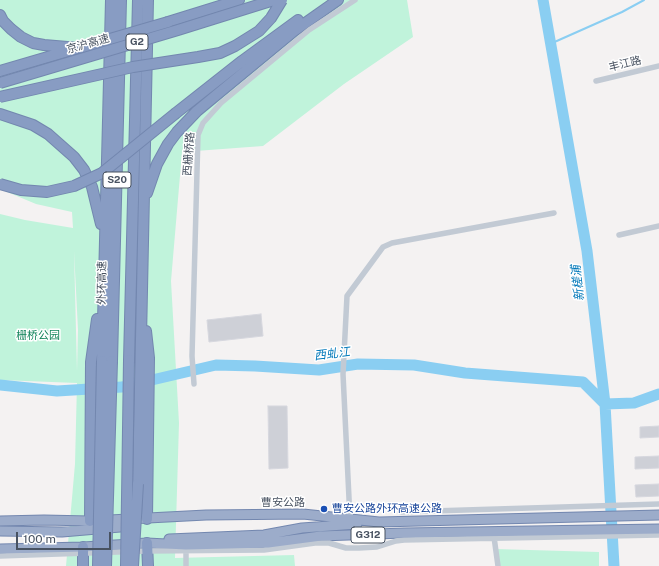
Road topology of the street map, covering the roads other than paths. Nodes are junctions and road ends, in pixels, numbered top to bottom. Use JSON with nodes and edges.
{"nodes":[{"id":1,"x":121,"y":0,"type":"edge"},
{"id":2,"x":138,"y":0,"type":"edge"},
{"id":3,"x":148,"y":0,"type":"edge"},
{"id":4,"x":239,"y":0,"type":"edge"},
{"id":5,"x":274,"y":0,"type":"edge"},
{"id":6,"x":282,"y":0,"type":"edge"},
{"id":7,"x":331,"y":0,"type":"edge"},
{"id":8,"x":338,"y":0,"type":"edge"},
{"id":9,"x":355,"y":0,"type":"edge"},
{"id":10,"x":111,"y":2,"type":"edge"},
{"id":11,"x":221,"y":4,"type":"edge"},
{"id":12,"x":0,"y":15,"type":"edge"},
{"id":13,"x":79,"y":48,"type":"junction"},
{"id":14,"x":659,"y":66,"type":"edge"},
{"id":15,"x":0,"y":71,"type":"edge"},
{"id":16,"x":596,"y":81,"type":"dead end"},
{"id":17,"x":0,"y":83,"type":"edge"},
{"id":18,"x":0,"y":97,"type":"edge"},
{"id":19,"x":0,"y":114,"type":"edge"},
{"id":20,"x":0,"y":184,"type":"edge"},
{"id":21,"x":143,"y":208,"type":"junction"},
{"id":22,"x":554,"y":213,"type":"dead end"},
{"id":23,"x":659,"y":226,"type":"edge"},
{"id":24,"x":619,"y":235,"type":"dead end"},
{"id":25,"x":104,"y":240,"type":"junction"},
{"id":26,"x":103,"y":277,"type":"junction"},
{"id":27,"x":139,"y":359,"type":"junction"},
{"id":28,"x":107,"y":361,"type":"junction"},
{"id":29,"x":194,"y":384,"type":"dead end"},
{"id":30,"x":659,"y":504,"type":"edge"},
{"id":31,"x":400,"y":512,"type":"dead end"},
{"id":32,"x":659,"y":515,"type":"edge"},
{"id":33,"x":147,"y":519,"type":"junction"},
{"id":34,"x":350,"y":519,"type":"junction"},
{"id":35,"x":0,"y":521,"type":"edge"},
{"id":36,"x":90,"y":521,"type":"junction"},
{"id":37,"x":379,"y":522,"type":"junction"},
{"id":38,"x":108,"y":528,"type":"junction"},
{"id":39,"x":659,"y":529,"type":"edge"},
{"id":40,"x":0,"y":531,"type":"edge"},
{"id":41,"x":636,"y":532,"type":"junction"},
{"id":42,"x":494,"y":535,"type":"junction"},
{"id":43,"x":659,"y":535,"type":"edge"},
{"id":44,"x":144,"y":545,"type":"junction"},
{"id":45,"x":186,"y":548,"type":"junction"},
{"id":46,"x":0,"y":549,"type":"edge"},
{"id":47,"x":83,"y":550,"type":"junction"},
{"id":48,"x":0,"y":556,"type":"edge"},
{"id":49,"x":83,"y":566,"type":"edge"},
{"id":50,"x":98,"y":566,"type":"edge"},
{"id":51,"x":106,"y":566,"type":"edge"},
{"id":52,"x":126,"y":566,"type":"edge"},
{"id":53,"x":133,"y":566,"type":"edge"},
{"id":54,"x":148,"y":566,"type":"edge"},
{"id":55,"x":186,"y":566,"type":"edge"},
{"id":56,"x":498,"y":566,"type":"edge"}],
"edges":[{"from":1,"to":28,"type":"highway","name":"外环高速","number":"S20"},
{"from":2,"to":27,"type":"highway","number":"S20"},
{"from":3,"to":21,"type":"highway"},
{"from":4,"to":11,"type":"highway","name":"京沪高速","number":"G2"},
{"from":5,"to":17,"type":"highway","name":"京沪高速","number":"G2","bridge":true},
{"from":6,"to":18,"type":"highway","bridge":true},
{"from":7,"to":20,"type":"highway","bridge":true},
{"from":8,"to":21,"type":"highway"},
{"from":9,"to":29,"type":"street","name":"西栅桥路"},
{"from":10,"to":25,"type":"highway"},
{"from":11,"to":13,"type":"highway","name":"京沪高速","number":"G2","bridge":true},
{"from":12,"to":13,"type":"highway"},
{"from":13,"to":15,"type":"highway","name":"京沪高速","number":"G2"},
{"from":14,"to":16,"type":"street","name":"丰江路"},
{"from":19,"to":25,"type":"highway"},
{"from":21,"to":27,"type":"highway"},
{"from":22,"to":34,"type":"street"},
{"from":23,"to":24,"type":"street"},
{"from":25,"to":26,"type":"highway"},
{"from":26,"to":28,"type":"highway"},
{"from":26,"to":36,"type":"highway"},
{"from":27,"to":33,"type":"highway"},
{"from":27,"to":52,"type":"highway","number":"S20","bridge":true},
{"from":27,"to":53,"type":"highway","bridge":true},
{"from":28,"to":50,"type":"highway","bridge":true},
{"from":28,"to":51,"type":"highway","name":"外环高速","number":"S20","bridge":true},
{"from":30,"to":31,"type":"street"},
{"from":32,"to":37,"type":"highway","name":"曹安公路","number":"G312"},
{"from":33,"to":34,"type":"highway","name":"曹安公路","number":"G312"},
{"from":33,"to":36,"type":"highway","name":"曹安公路","number":"G312"},
{"from":33,"to":38,"type":"highway"},
{"from":34,"to":37,"type":"highway","name":"曹安公路","number":"G312"},
{"from":35,"to":36,"type":"highway","name":"曹安公路","number":"G312"},
{"from":36,"to":38,"type":"highway"},
{"from":37,"to":44,"type":"highway"},
{"from":38,"to":40,"type":"highway"},
{"from":38,"to":44,"type":"highway"},
{"from":39,"to":41,"type":"highway","number":"G312"},
{"from":41,"to":42,"type":"highway","number":"G312"},
{"from":41,"to":43,"type":"street"},
{"from":42,"to":45,"type":"highway","number":"G312"},
{"from":42,"to":45,"type":"street"},
{"from":42,"to":56,"type":"street"},
{"from":44,"to":45,"type":"highway","number":"G312"},
{"from":44,"to":47,"type":"street"},
{"from":44,"to":47,"type":"highway"},
{"from":44,"to":54,"type":"highway"},
{"from":45,"to":55,"type":"street"},
{"from":46,"to":47,"type":"highway"},
{"from":47,"to":48,"type":"street"},
{"from":47,"to":49,"type":"highway"}]}
